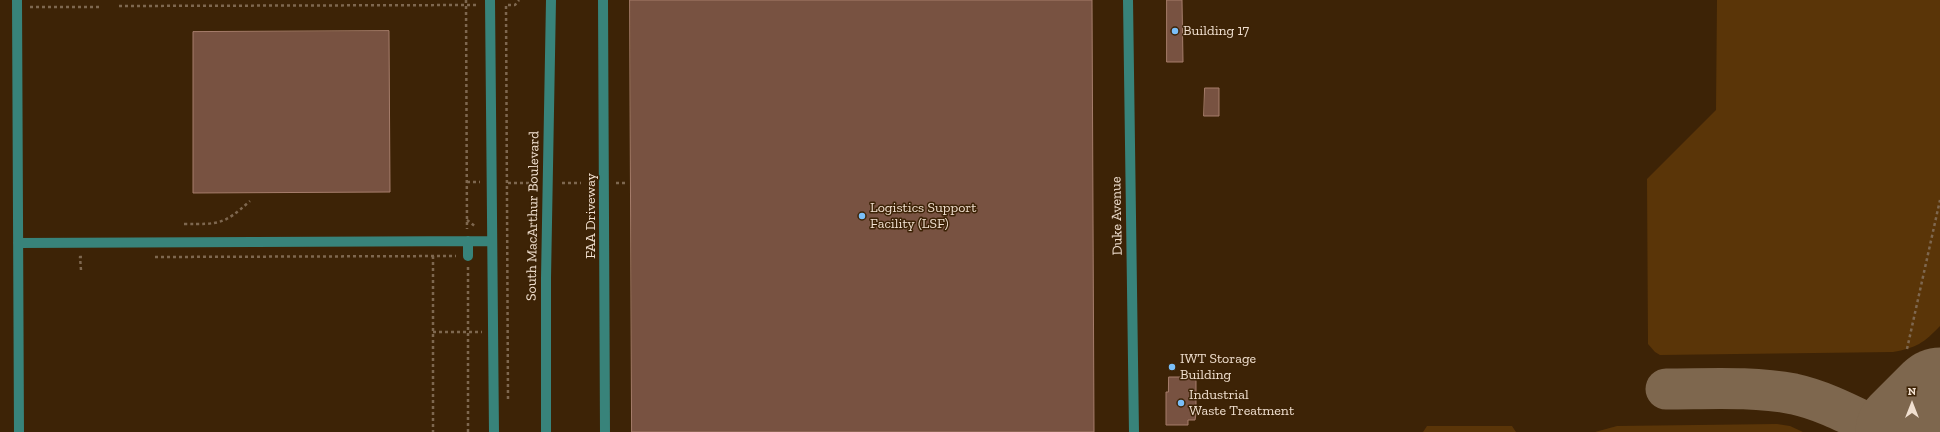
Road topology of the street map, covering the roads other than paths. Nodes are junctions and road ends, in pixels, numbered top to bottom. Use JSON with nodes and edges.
{"nodes":[{"id":1,"x":17,"y":0,"type":"edge"},
{"id":2,"x":551,"y":0,"type":"edge"},
{"id":3,"x":603,"y":0,"type":"edge"},
{"id":4,"x":1128,"y":0,"type":"edge"},
{"id":5,"x":486,"y":2,"type":"edge"},
{"id":6,"x":468,"y":241,"type":"junction"},
{"id":7,"x":492,"y":241,"type":"junction"},
{"id":8,"x":18,"y":243,"type":"junction"},
{"id":9,"x":468,"y":256,"type":"road end"},
{"id":10,"x":19,"y":432,"type":"edge"},
{"id":11,"x":494,"y":432,"type":"edge"},
{"id":12,"x":546,"y":432,"type":"edge"},
{"id":13,"x":605,"y":432,"type":"edge"},
{"id":14,"x":1134,"y":432,"type":"edge"}],
"edges":[{"from":1,"to":8,"type":"street"},
{"from":2,"to":12,"type":"street","name":"South MacArthur Boulevard"},
{"from":3,"to":13,"type":"street","name":"FAA Driveway"},
{"from":4,"to":14,"type":"street","name":"Duke Avenue"},
{"from":5,"to":7,"type":"street"},
{"from":6,"to":7,"type":"street"},
{"from":6,"to":8,"type":"street"},
{"from":6,"to":9,"type":"street"},
{"from":7,"to":11,"type":"street"},
{"from":8,"to":10,"type":"street"}]}
